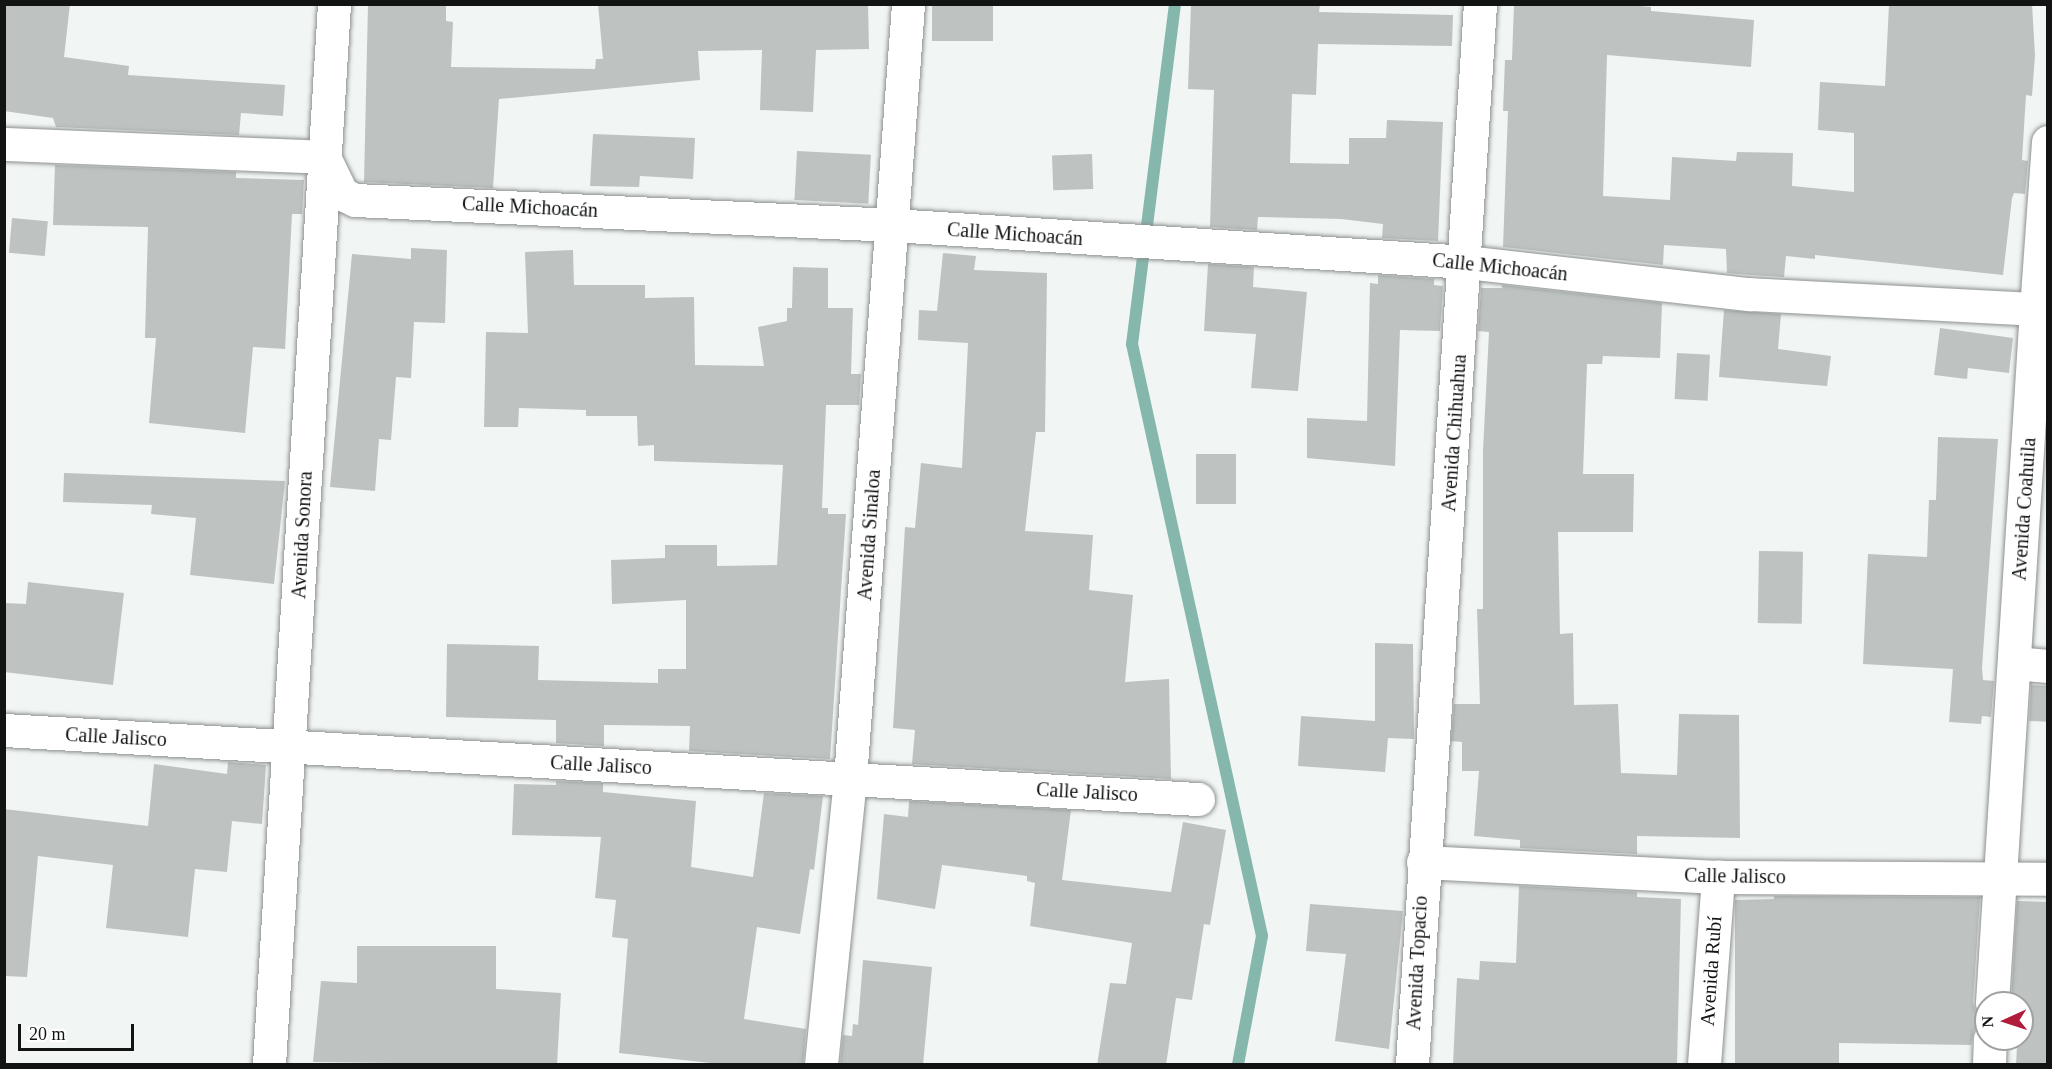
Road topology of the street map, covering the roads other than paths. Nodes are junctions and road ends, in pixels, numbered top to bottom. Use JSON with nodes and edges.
{"nodes":[{"id":1,"x":334,"y":4,"type":"edge"},
{"id":2,"x":908,"y":4,"type":"edge"},
{"id":3,"x":1480,"y":4,"type":"edge"},
{"id":4,"x":2048,"y":142,"type":"edge"},
{"id":5,"x":4,"y":144,"type":"edge"},
{"id":6,"x":324,"y":157,"type":"junction"},
{"id":7,"x":893,"y":225,"type":"junction"},
{"id":8,"x":1466,"y":262,"type":"junction"},
{"id":9,"x":2042,"y":309,"type":"edge"},
{"id":10,"x":2014,"y":663,"type":"junction"},
{"id":11,"x":2048,"y":666,"type":"edge"},
{"id":12,"x":4,"y":730,"type":"edge"},
{"id":13,"x":289,"y":747,"type":"junction"},
{"id":14,"x":850,"y":778,"type":"junction"},
{"id":15,"x":1198,"y":799,"type":"dead end"},
{"id":16,"x":1423,"y":862,"type":"junction"},
{"id":17,"x":2000,"y":876,"type":"junction"},
{"id":18,"x":1718,"y":877,"type":"junction"},
{"id":19,"x":2048,"y":879,"type":"edge"},
{"id":20,"x":1993,"y":991,"type":"edge"},
{"id":21,"x":269,"y":1065,"type":"edge"},
{"id":22,"x":821,"y":1065,"type":"edge"},
{"id":23,"x":1412,"y":1065,"type":"edge"},
{"id":24,"x":1704,"y":1065,"type":"edge"}],
"edges":[{"from":1,"to":6,"type":"street","name":"Avenida Sonora"},
{"from":2,"to":7,"type":"street","name":"Avenida Sinaloa"},
{"from":3,"to":8,"type":"street","name":"Avenida Chihuahua"},
{"from":4,"to":9,"type":"street","name":"Avenida Coahuila"},
{"from":5,"to":6,"type":"street"},
{"from":6,"to":7,"type":"street","name":"Calle Michoacán"},
{"from":6,"to":13,"type":"street","name":"Avenida Sonora"},
{"from":7,"to":8,"type":"street","name":"Calle Michoacán"},
{"from":7,"to":14,"type":"street","name":"Avenida Sinaloa"},
{"from":8,"to":9,"type":"street","name":"Calle Michoacán"},
{"from":8,"to":16,"type":"street","name":"Avenida Chihuahua"},
{"from":9,"to":10,"type":"street","name":"Avenida Coahuila"},
{"from":10,"to":11,"type":"street"},
{"from":10,"to":17,"type":"street","name":"Avenida Coahuila"},
{"from":12,"to":13,"type":"street","name":"Calle Jalisco"},
{"from":13,"to":14,"type":"street","name":"Calle Jalisco"},
{"from":13,"to":21,"type":"street","name":"Avenida Sonora"},
{"from":14,"to":15,"type":"street","name":"Calle Jalisco"},
{"from":14,"to":22,"type":"street","name":"Avenida Sinaloa"},
{"from":16,"to":18,"type":"street","name":"Calle Jalisco"},
{"from":16,"to":23,"type":"street","name":"Avenida Topacio"},
{"from":17,"to":18,"type":"street","name":"Calle Jalisco"},
{"from":17,"to":19,"type":"street","name":"Calle Jalisco"},
{"from":17,"to":20,"type":"street","name":"Avenida Coahuila"},
{"from":18,"to":24,"type":"street","name":"Avenida Rubí"}]}
